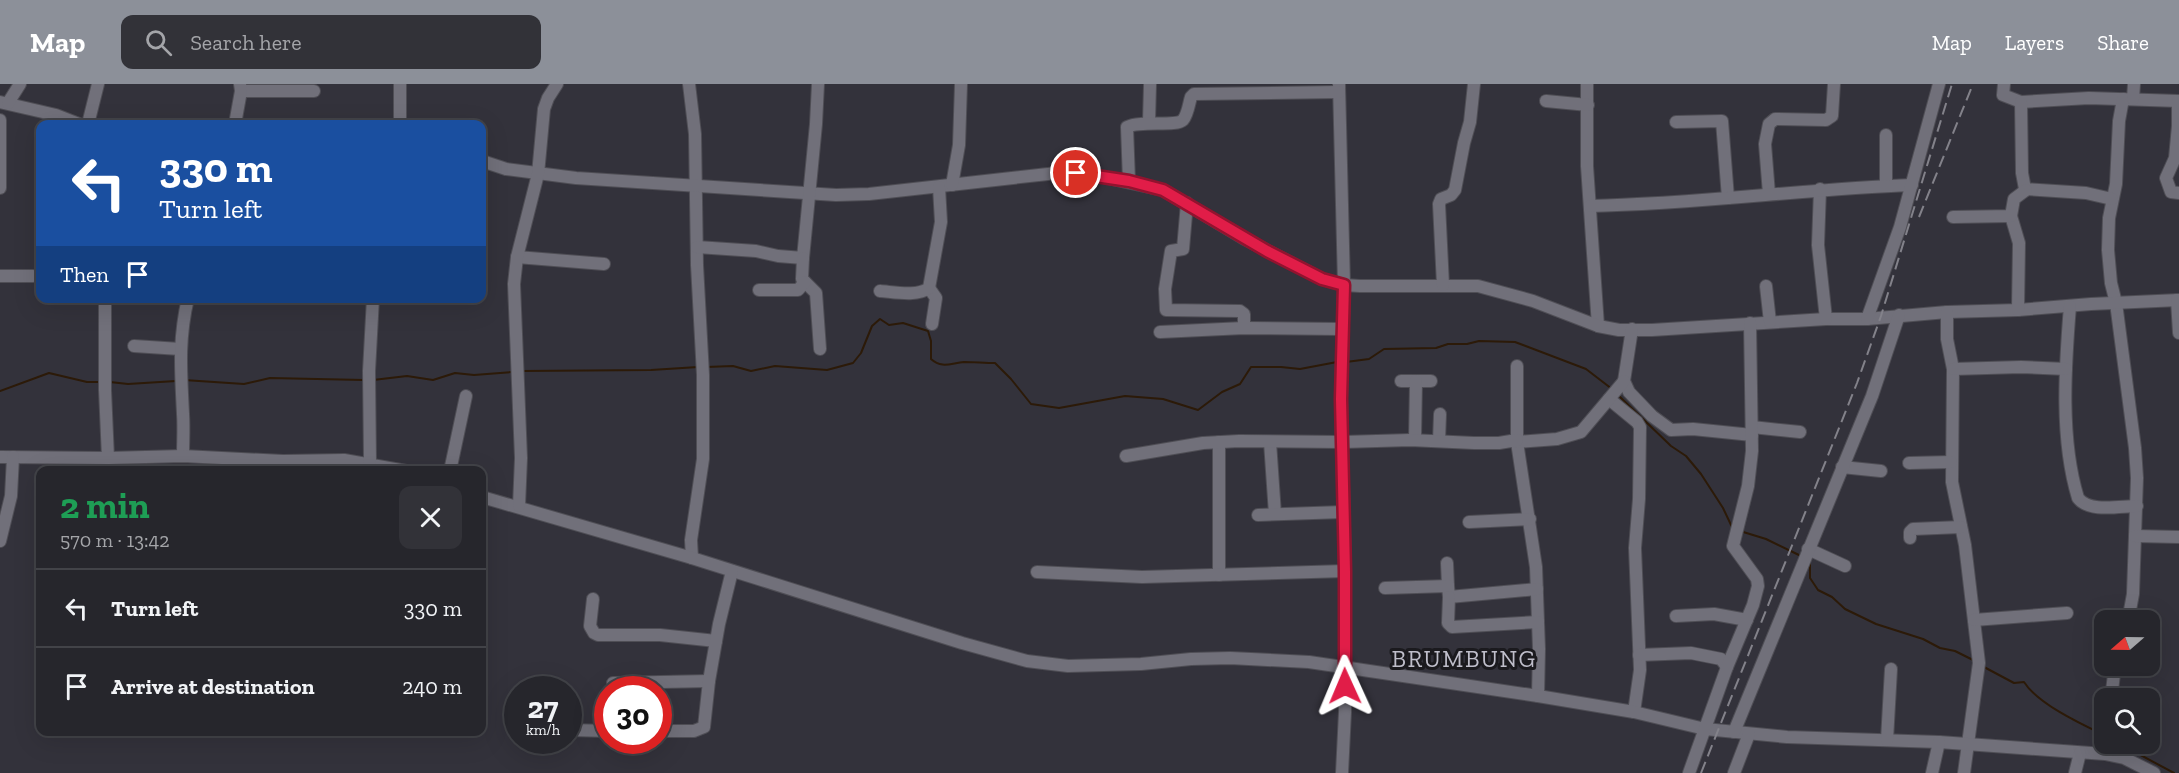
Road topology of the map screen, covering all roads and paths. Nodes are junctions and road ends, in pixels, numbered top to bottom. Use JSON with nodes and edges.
{"nodes":[{"id":1,"x":20,"y":84,"type":"edge"},
{"id":2,"x":98,"y":84,"type":"edge"},
{"id":3,"x":400,"y":84,"type":"edge"},
{"id":4,"x":557,"y":84,"type":"edge"},
{"id":5,"x":689,"y":84,"type":"edge"},
{"id":6,"x":818,"y":84,"type":"edge"},
{"id":7,"x":962,"y":84,"type":"edge"},
{"id":8,"x":1150,"y":84,"type":"edge"},
{"id":9,"x":1474,"y":84,"type":"edge"},
{"id":10,"x":1587,"y":84,"type":"edge"},
{"id":11,"x":1834,"y":84,"type":"edge"},
{"id":12,"x":1939,"y":84,"type":"edge"},
{"id":13,"x":2004,"y":84,"type":"edge"},
{"id":14,"x":2134,"y":84,"type":"edge"},
{"id":15,"x":241,"y":87,"type":"edge"},
{"id":16,"x":1339,"y":88,"type":"edge"},
{"id":17,"x":314,"y":91,"type":"dead end"},
{"id":18,"x":2128,"y":99,"type":"junction"},
{"id":19,"x":1546,"y":101,"type":"dead end"},
{"id":20,"x":2178,"y":101,"type":"edge"},
{"id":21,"x":4,"y":102,"type":"edge"},
{"id":22,"x":2021,"y":102,"type":"junction"},
{"id":23,"x":1588,"y":105,"type":"junction"},
{"id":24,"x":0,"y":120,"type":"edge"},
{"id":25,"x":69,"y":120,"type":"edge"},
{"id":26,"x":89,"y":120,"type":"edge"},
{"id":27,"x":236,"y":120,"type":"edge"},
{"id":28,"x":400,"y":120,"type":"edge"},
{"id":29,"x":1149,"y":122,"type":"junction"},
{"id":30,"x":1676,"y":122,"type":"dead end"},
{"id":31,"x":0,"y":129,"type":"edge"},
{"id":32,"x":1886,"y":135,"type":"dead end"},
{"id":33,"x":486,"y":162,"type":"edge"},
{"id":34,"x":538,"y":174,"type":"junction"},
{"id":35,"x":1129,"y":181,"type":"junction"},
{"id":36,"x":1912,"y":185,"type":"junction"},
{"id":37,"x":946,"y":186,"type":"junction"},
{"id":38,"x":1886,"y":186,"type":"junction"},
{"id":39,"x":697,"y":187,"type":"junction"},
{"id":40,"x":0,"y":188,"type":"edge"},
{"id":41,"x":1820,"y":189,"type":"junction"},
{"id":42,"x":2026,"y":190,"type":"junction"},
{"id":43,"x":809,"y":194,"type":"junction"},
{"id":44,"x":1769,"y":194,"type":"junction"},
{"id":45,"x":2179,"y":194,"type":"edge"},
{"id":46,"x":1728,"y":198,"type":"junction"},
{"id":47,"x":2112,"y":199,"type":"junction"},
{"id":48,"x":1187,"y":203,"type":"junction"},
{"id":49,"x":1590,"y":207,"type":"junction"},
{"id":50,"x":2011,"y":216,"type":"junction"},
{"id":51,"x":1953,"y":217,"type":"dead end"},
{"id":52,"x":697,"y":247,"type":"junction"},
{"id":53,"x":517,"y":257,"type":"junction"},
{"id":54,"x":803,"y":258,"type":"junction"},
{"id":55,"x":604,"y":264,"type":"dead end"},
{"id":56,"x":0,"y":276,"type":"edge"},
{"id":57,"x":33,"y":276,"type":"dead end"},
{"id":58,"x":805,"y":282,"type":"junction"},
{"id":59,"x":1344,"y":285,"type":"junction"},
{"id":60,"x":1443,"y":285,"type":"junction"},
{"id":61,"x":1766,"y":286,"type":"dead end"},
{"id":62,"x":929,"y":288,"type":"junction"},
{"id":63,"x":759,"y":290,"type":"dead end"},
{"id":64,"x":880,"y":291,"type":"dead end"},
{"id":65,"x":2178,"y":300,"type":"edge"},
{"id":66,"x":105,"y":303,"type":"edge"},
{"id":67,"x":187,"y":303,"type":"edge"},
{"id":68,"x":373,"y":303,"type":"edge"},
{"id":69,"x":2116,"y":303,"type":"junction"},
{"id":70,"x":2070,"y":306,"type":"junction"},
{"id":71,"x":2018,"y":310,"type":"junction"},
{"id":72,"x":1947,"y":312,"type":"junction"},
{"id":73,"x":1899,"y":315,"type":"junction"},
{"id":74,"x":1867,"y":318,"type":"junction"},
{"id":75,"x":1826,"y":319,"type":"junction"},
{"id":76,"x":1770,"y":322,"type":"junction"},
{"id":77,"x":1750,"y":323,"type":"junction"},
{"id":78,"x":932,"y":324,"type":"dead end"},
{"id":79,"x":1598,"y":326,"type":"junction"},
{"id":80,"x":1244,"y":328,"type":"junction"},
{"id":81,"x":1342,"y":329,"type":"junction"},
{"id":82,"x":1632,"y":329,"type":"junction"},
{"id":83,"x":1160,"y":332,"type":"dead end"},
{"id":84,"x":2179,"y":333,"type":"edge"},
{"id":85,"x":134,"y":346,"type":"dead end"},
{"id":86,"x":180,"y":349,"type":"junction"},
{"id":87,"x":820,"y":349,"type":"dead end"},
{"id":88,"x":1517,"y":366,"type":"dead end"},
{"id":89,"x":1953,"y":369,"type":"junction"},
{"id":90,"x":2066,"y":369,"type":"junction"},
{"id":91,"x":1401,"y":381,"type":"dead end"},
{"id":92,"x":1416,"y":381,"type":"junction"},
{"id":93,"x":1431,"y":381,"type":"dead end"},
{"id":94,"x":1622,"y":384,"type":"junction"},
{"id":95,"x":466,"y":396,"type":"dead end"},
{"id":96,"x":1609,"y":399,"type":"junction"},
{"id":97,"x":1440,"y":414,"type":"dead end"},
{"id":98,"x":1752,"y":431,"type":"junction"},
{"id":99,"x":1800,"y":432,"type":"dead end"},
{"id":100,"x":1415,"y":440,"type":"junction"},
{"id":101,"x":1439,"y":441,"type":"junction"},
{"id":102,"x":1517,"y":441,"type":"junction"},
{"id":103,"x":1219,"y":442,"type":"junction"},
{"id":104,"x":1270,"y":442,"type":"junction"},
{"id":105,"x":1343,"y":442,"type":"junction"},
{"id":106,"x":183,"y":456,"type":"junction"},
{"id":107,"x":1126,"y":456,"type":"dead end"},
{"id":108,"x":0,"y":457,"type":"edge"},
{"id":109,"x":13,"y":457,"type":"junction"},
{"id":110,"x":108,"y":458,"type":"junction"},
{"id":111,"x":1951,"y":462,"type":"junction"},
{"id":112,"x":1909,"y":463,"type":"dead end"},
{"id":113,"x":370,"y":464,"type":"junction"},
{"id":114,"x":380,"y":466,"type":"edge"},
{"id":115,"x":451,"y":466,"type":"edge"},
{"id":116,"x":1842,"y":467,"type":"junction"},
{"id":117,"x":1881,"y":471,"type":"dead end"},
{"id":118,"x":486,"y":498,"type":"edge"},
{"id":119,"x":519,"y":506,"type":"junction"},
{"id":120,"x":2137,"y":506,"type":"junction"},
{"id":121,"x":1343,"y":512,"type":"junction"},
{"id":122,"x":1275,"y":514,"type":"junction"},
{"id":123,"x":1258,"y":515,"type":"dead end"},
{"id":124,"x":1530,"y":519,"type":"junction"},
{"id":125,"x":1469,"y":522,"type":"dead end"},
{"id":126,"x":1961,"y":527,"type":"junction"},
{"id":127,"x":2135,"y":537,"type":"junction"},
{"id":128,"x":2179,"y":537,"type":"edge"},
{"id":129,"x":1910,"y":538,"type":"dead end"},
{"id":130,"x":0,"y":541,"type":"edge"},
{"id":131,"x":1807,"y":550,"type":"junction"},
{"id":132,"x":692,"y":558,"type":"junction"},
{"id":133,"x":1447,"y":563,"type":"dead end"},
{"id":134,"x":1845,"y":566,"type":"dead end"},
{"id":135,"x":732,"y":571,"type":"junction"},
{"id":136,"x":1345,"y":571,"type":"junction"},
{"id":137,"x":1037,"y":572,"type":"dead end"},
{"id":138,"x":1219,"y":574,"type":"junction"},
{"id":139,"x":1385,"y":588,"type":"dead end"},
{"id":140,"x":1537,"y":589,"type":"junction"},
{"id":141,"x":1448,"y":591,"type":"junction"},
{"id":142,"x":593,"y":599,"type":"dead end"},
{"id":143,"x":2130,"y":610,"type":"edge"},
{"id":144,"x":2067,"y":613,"type":"dead end"},
{"id":145,"x":1676,"y":616,"type":"dead end"},
{"id":146,"x":1747,"y":620,"type":"junction"},
{"id":147,"x":1974,"y":620,"type":"junction"},
{"id":148,"x":1538,"y":622,"type":"junction"},
{"id":149,"x":716,"y":641,"type":"junction"},
{"id":150,"x":1639,"y":655,"type":"junction"},
{"id":151,"x":1727,"y":667,"type":"junction"},
{"id":152,"x":1344,"y":668,"type":"junction"},
{"id":153,"x":1891,"y":669,"type":"dead end"},
{"id":154,"x":709,"y":681,"type":"junction"},
{"id":155,"x":672,"y":682,"type":"edge"},
{"id":156,"x":1538,"y":696,"type":"junction"},
{"id":157,"x":1634,"y":712,"type":"junction"},
{"id":158,"x":1705,"y":729,"type":"junction"},
{"id":159,"x":672,"y":731,"type":"edge"},
{"id":160,"x":1734,"y":732,"type":"junction"},
{"id":161,"x":1887,"y":740,"type":"junction"},
{"id":162,"x":1939,"y":742,"type":"junction"},
{"id":163,"x":1745,"y":744,"type":"junction"},
{"id":164,"x":1967,"y":744,"type":"junction"},
{"id":165,"x":2094,"y":751,"type":"edge"},
{"id":166,"x":2080,"y":753,"type":"junction"},
{"id":167,"x":2116,"y":754,"type":"edge"},
{"id":168,"x":1342,"y":773,"type":"edge"},
{"id":169,"x":1689,"y":773,"type":"edge"},
{"id":170,"x":1734,"y":773,"type":"edge"},
{"id":171,"x":1932,"y":773,"type":"edge"},
{"id":172,"x":1964,"y":773,"type":"edge"},
{"id":173,"x":2075,"y":773,"type":"edge"},
{"id":174,"x":2154,"y":773,"type":"edge"}],
"edges":[{"from":1,"to":21,"type":"street"},
{"from":2,"to":26,"type":"street"},
{"from":3,"to":28,"type":"street"},
{"from":4,"to":34,"type":"street"},
{"from":5,"to":39,"type":"street"},
{"from":6,"to":43,"type":"street"},
{"from":7,"to":37,"type":"street"},
{"from":8,"to":29,"type":"street"},
{"from":9,"to":60,"type":"street"},
{"from":10,"to":23,"type":"street"},
{"from":11,"to":44,"type":"street"},
{"from":12,"to":36,"type":"street"},
{"from":13,"to":22,"type":"street"},
{"from":14,"to":18,"type":"street"},
{"from":15,"to":17,"type":"street"},
{"from":15,"to":27,"type":"street"},
{"from":16,"to":29,"type":"street"},
{"from":16,"to":59,"type":"street"},
{"from":18,"to":20,"type":"street"},
{"from":18,"to":22,"type":"street"},
{"from":18,"to":47,"type":"street"},
{"from":19,"to":23,"type":"street"},
{"from":20,"to":45,"type":"street"},
{"from":21,"to":25,"type":"street"},
{"from":22,"to":42,"type":"street"},
{"from":23,"to":49,"type":"street"},
{"from":24,"to":31,"type":"street"},
{"from":29,"to":35,"type":"street"},
{"from":30,"to":46,"type":"street"},
{"from":31,"to":40,"type":"street"},
{"from":32,"to":38,"type":"street"},
{"from":33,"to":34,"type":"street"},
{"from":34,"to":39,"type":"street"},
{"from":34,"to":53,"type":"street"},
{"from":35,"to":37,"type":"street"},
{"from":35,"to":48,"type":"street"},
{"from":36,"to":38,"type":"street"},
{"from":36,"to":74,"type":"street"},
{"from":37,"to":43,"type":"street"},
{"from":37,"to":62,"type":"street"},
{"from":38,"to":41,"type":"street"},
{"from":39,"to":43,"type":"street"},
{"from":39,"to":52,"type":"street"},
{"from":41,"to":44,"type":"street"},
{"from":41,"to":75,"type":"street"},
{"from":42,"to":47,"type":"street"},
{"from":42,"to":50,"type":"street"},
{"from":43,"to":54,"type":"street"},
{"from":44,"to":46,"type":"street"},
{"from":46,"to":49,"type":"street"},
{"from":47,"to":69,"type":"street"},
{"from":48,"to":59,"type":"street"},
{"from":48,"to":80,"type":"street"},
{"from":49,"to":79,"type":"street"},
{"from":50,"to":51,"type":"street"},
{"from":50,"to":71,"type":"street"},
{"from":52,"to":54,"type":"street"},
{"from":52,"to":132,"type":"street"},
{"from":53,"to":55,"type":"street"},
{"from":53,"to":119,"type":"street"},
{"from":54,"to":58,"type":"street"},
{"from":56,"to":57,"type":"street"},
{"from":58,"to":63,"type":"street"},
{"from":58,"to":87,"type":"street"},
{"from":59,"to":60,"type":"street"},
{"from":59,"to":81,"type":"street"},
{"from":60,"to":79,"type":"street"},
{"from":61,"to":76,"type":"street"},
{"from":62,"to":64,"type":"street"},
{"from":62,"to":78,"type":"street"},
{"from":65,"to":69,"type":"street"},
{"from":65,"to":84,"type":"street"},
{"from":66,"to":110,"type":"street"},
{"from":67,"to":86,"type":"street"},
{"from":68,"to":113,"type":"street"},
{"from":69,"to":70,"type":"street"},
{"from":69,"to":120,"type":"street"},
{"from":70,"to":71,"type":"street"},
{"from":70,"to":90,"type":"street"},
{"from":71,"to":72,"type":"street"},
{"from":72,"to":73,"type":"street"},
{"from":72,"to":89,"type":"street"},
{"from":73,"to":74,"type":"street"},
{"from":73,"to":116,"type":"street"},
{"from":74,"to":75,"type":"street"},
{"from":75,"to":76,"type":"street"},
{"from":76,"to":77,"type":"street"},
{"from":77,"to":82,"type":"street"},
{"from":77,"to":98,"type":"street"},
{"from":79,"to":82,"type":"street"},
{"from":80,"to":81,"type":"street"},
{"from":80,"to":83,"type":"street"},
{"from":81,"to":105,"type":"street"},
{"from":82,"to":94,"type":"street"},
{"from":85,"to":86,"type":"street"},
{"from":86,"to":106,"type":"street"},
{"from":88,"to":102,"type":"street"},
{"from":89,"to":90,"type":"street"},
{"from":89,"to":111,"type":"street"},
{"from":90,"to":120,"type":"street"},
{"from":91,"to":92,"type":"street"},
{"from":92,"to":93,"type":"street"},
{"from":92,"to":100,"type":"street"},
{"from":94,"to":96,"type":"street"},
{"from":94,"to":98,"type":"street"},
{"from":95,"to":115,"type":"street"},
{"from":96,"to":102,"type":"street"},
{"from":96,"to":150,"type":"street"},
{"from":97,"to":101,"type":"street"},
{"from":98,"to":99,"type":"street"},
{"from":98,"to":146,"type":"street"},
{"from":100,"to":101,"type":"street"},
{"from":100,"to":105,"type":"street"},
{"from":101,"to":102,"type":"street"},
{"from":102,"to":124,"type":"street"},
{"from":103,"to":104,"type":"street"},
{"from":103,"to":107,"type":"street"},
{"from":103,"to":138,"type":"street"},
{"from":104,"to":105,"type":"street"},
{"from":104,"to":122,"type":"street"},
{"from":105,"to":121,"type":"street"},
{"from":106,"to":110,"type":"street"},
{"from":106,"to":113,"type":"street"},
{"from":108,"to":109,"type":"street"},
{"from":109,"to":110,"type":"street"},
{"from":109,"to":130,"type":"street"},
{"from":111,"to":112,"type":"street"},
{"from":111,"to":126,"type":"street"},
{"from":113,"to":114,"type":"street"},
{"from":116,"to":117,"type":"street"},
{"from":116,"to":131,"type":"street"},
{"from":118,"to":119,"type":"street"},
{"from":119,"to":132,"type":"street"},
{"from":120,"to":127,"type":"street"},
{"from":121,"to":122,"type":"street"},
{"from":121,"to":136,"type":"street"},
{"from":122,"to":123,"type":"street"},
{"from":124,"to":125,"type":"street"},
{"from":124,"to":140,"type":"street"},
{"from":126,"to":129,"type":"street"},
{"from":126,"to":147,"type":"street"},
{"from":127,"to":128,"type":"street"},
{"from":127,"to":143,"type":"street"},
{"from":131,"to":134,"type":"street"},
{"from":131,"to":160,"type":"street"},
{"from":132,"to":135,"type":"street"},
{"from":133,"to":141,"type":"street"},
{"from":135,"to":149,"type":"street"},
{"from":135,"to":152,"type":"street"},
{"from":136,"to":138,"type":"street"},
{"from":136,"to":152,"type":"street"},
{"from":137,"to":138,"type":"street"},
{"from":139,"to":141,"type":"street"},
{"from":140,"to":141,"type":"street"},
{"from":140,"to":148,"type":"street"},
{"from":141,"to":148,"type":"street"},
{"from":142,"to":149,"type":"street"},
{"from":144,"to":147,"type":"street"},
{"from":145,"to":146,"type":"street"},
{"from":146,"to":151,"type":"street"},
{"from":147,"to":164,"type":"street"},
{"from":148,"to":156,"type":"street"},
{"from":149,"to":154,"type":"street"},
{"from":150,"to":151,"type":"street"},
{"from":150,"to":157,"type":"street"},
{"from":151,"to":158,"type":"street"},
{"from":152,"to":156,"type":"street"},
{"from":152,"to":168,"type":"street"},
{"from":153,"to":161,"type":"street"},
{"from":154,"to":155,"type":"street"},
{"from":154,"to":159,"type":"street"},
{"from":156,"to":157,"type":"street"},
{"from":157,"to":158,"type":"street"},
{"from":158,"to":160,"type":"street"},
{"from":158,"to":169,"type":"street"},
{"from":160,"to":163,"type":"street"},
{"from":161,"to":162,"type":"street"},
{"from":161,"to":163,"type":"street"},
{"from":162,"to":164,"type":"street"},
{"from":162,"to":171,"type":"street"},
{"from":163,"to":170,"type":"street"},
{"from":164,"to":166,"type":"street"},
{"from":164,"to":172,"type":"street"},
{"from":165,"to":166,"type":"street"},
{"from":166,"to":173,"type":"street"},
{"from":167,"to":174,"type":"street"}]}
